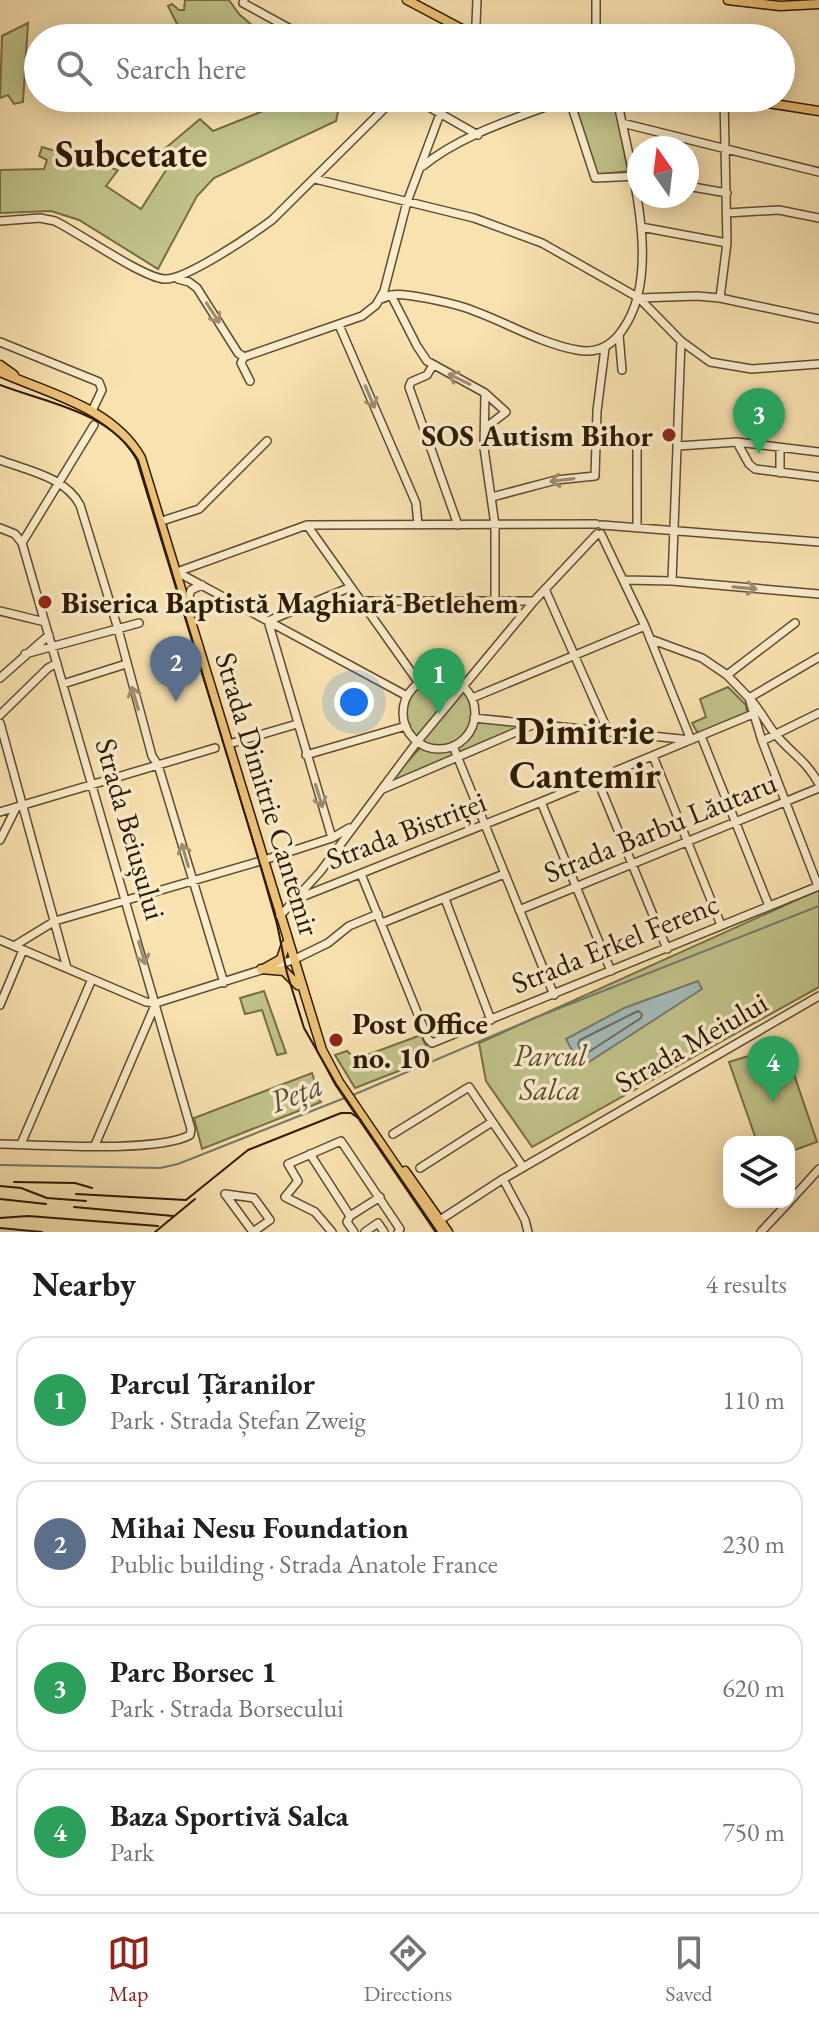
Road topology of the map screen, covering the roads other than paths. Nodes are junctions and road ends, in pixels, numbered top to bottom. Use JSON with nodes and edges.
{"nodes":[{"id":1,"x":407,"y":0,"type":"edge"},
{"id":2,"x":477,"y":0,"type":"edge"},
{"id":3,"x":596,"y":0,"type":"edge"},
{"id":4,"x":728,"y":0,"type":"edge"},
{"id":5,"x":244,"y":1,"type":"edge"},
{"id":6,"x":819,"y":4,"type":"edge"},
{"id":7,"x":283,"y":24,"type":"edge"},
{"id":8,"x":450,"y":24,"type":"edge"},
{"id":9,"x":476,"y":24,"type":"edge"},
{"id":10,"x":596,"y":24,"type":"edge"},
{"id":11,"x":795,"y":107,"type":"edge"},
{"id":12,"x":819,"y":111,"type":"edge"},
{"id":13,"x":381,"y":112,"type":"edge"},
{"id":14,"x":435,"y":112,"type":"edge"},
{"id":15,"x":441,"y":112,"type":"edge"},
{"id":16,"x":535,"y":112,"type":"edge"},
{"id":17,"x":574,"y":112,"type":"edge"},
{"id":18,"x":620,"y":112,"type":"edge"},
{"id":19,"x":724,"y":112,"type":"edge"},
{"id":20,"x":440,"y":115,"type":"junction"},
{"id":21,"x":622,"y":123,"type":"junction"},
{"id":22,"x":478,"y":135,"type":"junction"},
{"id":23,"x":627,"y":143,"type":"edge"},
{"id":24,"x":724,"y":148,"type":"junction"},
{"id":25,"x":421,"y":168,"type":"junction"},
{"id":26,"x":819,"y":172,"type":"edge"},
{"id":27,"x":627,"y":176,"type":"edge"},
{"id":28,"x":315,"y":179,"type":"junction"},
{"id":29,"x":699,"y":188,"type":"edge"},
{"id":30,"x":727,"y":193,"type":"junction"},
{"id":31,"x":407,"y":202,"type":"junction"},
{"id":32,"x":639,"y":208,"type":"edge"},
{"id":33,"x":727,"y":213,"type":"junction"},
{"id":34,"x":819,"y":218,"type":"edge"},
{"id":35,"x":0,"y":221,"type":"edge"},
{"id":36,"x":641,"y":227,"type":"junction"},
{"id":37,"x":727,"y":243,"type":"junction"},
{"id":38,"x":175,"y":279,"type":"junction"},
{"id":39,"x":385,"y":295,"type":"junction"},
{"id":40,"x":639,"y":298,"type":"junction"},
{"id":41,"x":720,"y":298,"type":"junction"},
{"id":42,"x":819,"y":319,"type":"edge"},
{"id":43,"x":339,"y":325,"type":"junction"},
{"id":44,"x":619,"y":335,"type":"junction"},
{"id":45,"x":681,"y":341,"type":"junction"},
{"id":46,"x":0,"y":342,"type":"edge"},
{"id":47,"x":605,"y":348,"type":"junction"},
{"id":48,"x":244,"y":357,"type":"junction"},
{"id":49,"x":819,"y":364,"type":"edge"},
{"id":50,"x":0,"y":365,"type":"edge"},
{"id":51,"x":433,"y":365,"type":"junction"},
{"id":52,"x":622,"y":370,"type":"dead end"},
{"id":53,"x":0,"y":372,"type":"edge"},
{"id":54,"x":0,"y":378,"type":"edge"},
{"id":55,"x":20,"y":381,"type":"junction"},
{"id":56,"x":250,"y":381,"type":"dead end"},
{"id":57,"x":39,"y":388,"type":"junction"},
{"id":58,"x":485,"y":393,"type":"junction"},
{"id":59,"x":92,"y":411,"type":"junction"},
{"id":60,"x":94,"y":425,"type":"dead end"},
{"id":61,"x":485,"y":428,"type":"junction"},
{"id":62,"x":267,"y":441,"type":"dead end"},
{"id":63,"x":737,"y":442,"type":"junction"},
{"id":64,"x":637,"y":446,"type":"dead end"},
{"id":65,"x":678,"y":446,"type":"junction"},
{"id":66,"x":780,"y":449,"type":"junction"},
{"id":67,"x":819,"y":452,"type":"edge"},
{"id":68,"x":0,"y":460,"type":"edge"},
{"id":69,"x":780,"y":473,"type":"junction"},
{"id":70,"x":819,"y":477,"type":"edge"},
{"id":71,"x":60,"y":482,"type":"junction"},
{"id":72,"x":492,"y":497,"type":"junction"},
{"id":73,"x":162,"y":521,"type":"junction"},
{"id":74,"x":307,"y":525,"type":"junction"},
{"id":75,"x":418,"y":525,"type":"junction"},
{"id":76,"x":458,"y":525,"type":"junction"},
{"id":77,"x":495,"y":525,"type":"junction"},
{"id":78,"x":637,"y":527,"type":"junction"},
{"id":79,"x":0,"y":528,"type":"edge"},
{"id":80,"x":599,"y":530,"type":"junction"},
{"id":81,"x":674,"y":530,"type":"junction"},
{"id":82,"x":819,"y":542,"type":"edge"},
{"id":83,"x":22,"y":543,"type":"junction"},
{"id":84,"x":177,"y":572,"type":"junction"},
{"id":85,"x":624,"y":580,"type":"junction"},
{"id":86,"x":672,"y":581,"type":"junction"},
{"id":87,"x":202,"y":585,"type":"junction"},
{"id":88,"x":351,"y":587,"type":"junction"},
{"id":89,"x":545,"y":589,"type":"junction"},
{"id":90,"x":819,"y":594,"type":"edge"},
{"id":91,"x":495,"y":600,"type":"junction"},
{"id":92,"x":362,"y":601,"type":"junction"},
{"id":93,"x":534,"y":601,"type":"junction"},
{"id":94,"x":187,"y":603,"type":"junction"},
{"id":95,"x":0,"y":611,"type":"edge"},
{"id":96,"x":268,"y":621,"type":"junction"},
{"id":97,"x":45,"y":622,"type":"junction"},
{"id":98,"x":139,"y":623,"type":"dead end"},
{"id":99,"x":795,"y":623,"type":"dead end"},
{"id":100,"x":645,"y":626,"type":"junction"},
{"id":101,"x":118,"y":629,"type":"junction"},
{"id":102,"x":49,"y":635,"type":"junction"},
{"id":103,"x":650,"y":639,"type":"junction"},
{"id":104,"x":53,"y":648,"type":"junction"},
{"id":105,"x":25,"y":654,"type":"junction"},
{"id":106,"x":575,"y":655,"type":"junction"},
{"id":107,"x":819,"y":657,"type":"edge"},
{"id":108,"x":57,"y":663,"type":"junction"},
{"id":109,"x":126,"y":664,"type":"junction"},
{"id":110,"x":727,"y":675,"type":"junction"},
{"id":111,"x":0,"y":678,"type":"edge"},
{"id":112,"x":419,"y":683,"type":"junction"},
{"id":113,"x":63,"y":684,"type":"junction"},
{"id":114,"x":463,"y":686,"type":"junction"},
{"id":115,"x":407,"y":696,"type":"junction"},
{"id":116,"x":472,"y":698,"type":"junction"},
{"id":117,"x":749,"y":698,"type":"junction"},
{"id":118,"x":819,"y":713,"type":"edge"},
{"id":119,"x":753,"y":714,"type":"junction"},
{"id":120,"x":0,"y":715,"type":"edge"},
{"id":121,"x":474,"y":718,"type":"junction"},
{"id":122,"x":538,"y":722,"type":"junction"},
{"id":123,"x":0,"y":723,"type":"edge"},
{"id":124,"x":297,"y":724,"type":"junction"},
{"id":125,"x":406,"y":726,"type":"junction"},
{"id":126,"x":607,"y":729,"type":"junction"},
{"id":127,"x":775,"y":735,"type":"junction"},
{"id":128,"x":701,"y":736,"type":"junction"},
{"id":129,"x":691,"y":740,"type":"junction"},
{"id":130,"x":762,"y":741,"type":"junction"},
{"id":131,"x":418,"y":742,"type":"junction"},
{"id":132,"x":229,"y":744,"type":"junction"},
{"id":133,"x":453,"y":746,"type":"junction"},
{"id":134,"x":215,"y":748,"type":"dead end"},
{"id":135,"x":306,"y":755,"type":"junction"},
{"id":136,"x":653,"y":756,"type":"junction"},
{"id":137,"x":458,"y":757,"type":"junction"},
{"id":138,"x":158,"y":765,"type":"junction"},
{"id":139,"x":597,"y":779,"type":"junction"},
{"id":140,"x":93,"y":785,"type":"junction"},
{"id":141,"x":819,"y":786,"type":"edge"},
{"id":142,"x":381,"y":790,"type":"junction"},
{"id":143,"x":541,"y":802,"type":"junction"},
{"id":144,"x":785,"y":802,"type":"junction"},
{"id":145,"x":20,"y":807,"type":"junction"},
{"id":146,"x":0,"y":812,"type":"edge"},
{"id":147,"x":357,"y":821,"type":"junction"},
{"id":148,"x":736,"y":822,"type":"junction"},
{"id":149,"x":484,"y":825,"type":"junction"},
{"id":150,"x":332,"y":838,"type":"junction"},
{"id":151,"x":0,"y":840,"type":"edge"},
{"id":152,"x":320,"y":842,"type":"junction"},
{"id":153,"x":687,"y":842,"type":"junction"},
{"id":154,"x":264,"y":860,"type":"junction"},
{"id":155,"x":328,"y":860,"type":"junction"},
{"id":156,"x":632,"y":864,"type":"junction"},
{"id":157,"x":320,"y":872,"type":"junction"},
{"id":158,"x":361,"y":874,"type":"junction"},
{"id":159,"x":504,"y":874,"type":"junction"},
{"id":160,"x":193,"y":882,"type":"junction"},
{"id":161,"x":332,"y":885,"type":"junction"},
{"id":162,"x":577,"y":886,"type":"junction"},
{"id":163,"x":819,"y":886,"type":"edge"},
{"id":164,"x":297,"y":898,"type":"junction"},
{"id":165,"x":445,"y":899,"type":"junction"},
{"id":166,"x":126,"y":901,"type":"junction"},
{"id":167,"x":769,"y":906,"type":"junction"},
{"id":168,"x":519,"y":910,"type":"junction"},
{"id":169,"x":378,"y":914,"type":"junction"},
{"id":170,"x":280,"y":916,"type":"junction"},
{"id":171,"x":55,"y":921,"type":"junction"},
{"id":172,"x":382,"y":923,"type":"junction"},
{"id":173,"x":721,"y":925,"type":"junction"},
{"id":174,"x":287,"y":939,"type":"junction"},
{"id":175,"x":0,"y":940,"type":"edge"},
{"id":176,"x":14,"y":946,"type":"junction"},
{"id":177,"x":667,"y":949,"type":"junction"},
{"id":178,"x":23,"y":950,"type":"junction"},
{"id":179,"x":293,"y":960,"type":"junction"},
{"id":180,"x":67,"y":969,"type":"junction"},
{"id":181,"x":261,"y":969,"type":"junction"},
{"id":182,"x":611,"y":971,"type":"junction"},
{"id":183,"x":92,"y":979,"type":"junction"},
{"id":184,"x":224,"y":983,"type":"junction"},
{"id":185,"x":304,"y":994,"type":"junction"},
{"id":186,"x":554,"y":995,"type":"junction"},
{"id":187,"x":819,"y":996,"type":"edge"},
{"id":188,"x":156,"y":1003,"type":"junction"},
{"id":189,"x":0,"y":1005,"type":"edge"},
{"id":190,"x":491,"y":1020,"type":"junction"},
{"id":191,"x":492,"y":1122,"type":"junction"},
{"id":192,"x":393,"y":1134,"type":"dead end"},
{"id":193,"x":0,"y":1144,"type":"edge"},
{"id":194,"x":21,"y":1144,"type":"junction"},
{"id":195,"x":95,"y":1145,"type":"junction"},
{"id":196,"x":310,"y":1154,"type":"junction"},
{"id":197,"x":523,"y":1167,"type":"junction"},
{"id":198,"x":420,"y":1168,"type":"dead end"},
{"id":199,"x":819,"y":1169,"type":"edge"},
{"id":200,"x":503,"y":1179,"type":"junction"},
{"id":201,"x":795,"y":1195,"type":"edge"},
{"id":202,"x":380,"y":1197,"type":"junction"},
{"id":203,"x":783,"y":1208,"type":"edge"},
{"id":204,"x":391,"y":1215,"type":"junction"},
{"id":205,"x":350,"y":1216,"type":"junction"},
{"id":206,"x":378,"y":1223,"type":"junction"},
{"id":207,"x":440,"y":1229,"type":"edge"},
{"id":208,"x":352,"y":1231,"type":"edge"},
{"id":209,"x":253,"y":1232,"type":"edge"},
{"id":210,"x":332,"y":1232,"type":"edge"},
{"id":211,"x":365,"y":1232,"type":"edge"},
{"id":212,"x":384,"y":1232,"type":"edge"},
{"id":213,"x":398,"y":1232,"type":"edge"},
{"id":214,"x":528,"y":1232,"type":"edge"},
{"id":215,"x":761,"y":1232,"type":"edge"}],
"edges":[{"from":1,"to":8,"type":"main road"},
{"from":2,"to":9,"type":"street"},
{"from":3,"to":10,"type":"street"},
{"from":4,"to":6,"type":"main road"},
{"from":5,"to":7,"type":"street"},
{"from":11,"to":12,"type":"main road"},
{"from":13,"to":28,"type":"street"},
{"from":14,"to":20,"type":"street"},
{"from":15,"to":20,"type":"street"},
{"from":16,"to":22,"type":"street"},
{"from":17,"to":27,"type":"street"},
{"from":18,"to":21,"type":"street"},
{"from":19,"to":24,"type":"street"},
{"from":20,"to":22,"type":"street"},
{"from":20,"to":25,"type":"street"},
{"from":21,"to":23,"type":"street"},
{"from":21,"to":24,"type":"street"},
{"from":22,"to":25,"type":"street"},
{"from":24,"to":26,"type":"street"},
{"from":24,"to":30,"type":"street"},
{"from":25,"to":31,"type":"street"},
{"from":28,"to":31,"type":"street"},
{"from":28,"to":38,"type":"street"},
{"from":29,"to":30,"type":"street"},
{"from":30,"to":33,"type":"street"},
{"from":31,"to":39,"type":"street"},
{"from":31,"to":40,"type":"street"},
{"from":32,"to":36,"type":"street"},
{"from":33,"to":34,"type":"street"},
{"from":33,"to":37,"type":"street"},
{"from":35,"to":38,"type":"street"},
{"from":36,"to":37,"type":"street"},
{"from":36,"to":40,"type":"street"},
{"from":37,"to":41,"type":"street"},
{"from":38,"to":48,"type":"street","one_way":true},
{"from":39,"to":43,"type":"street"},
{"from":39,"to":47,"type":"street"},
{"from":39,"to":51,"type":"street"},
{"from":40,"to":41,"type":"street"},
{"from":40,"to":44,"type":"street"},
{"from":40,"to":45,"type":"street"},
{"from":41,"to":42,"type":"street"},
{"from":43,"to":48,"type":"street"},
{"from":43,"to":75,"type":"street","one_way":true},
{"from":44,"to":47,"type":"street"},
{"from":44,"to":52,"type":"street"},
{"from":45,"to":49,"type":"street"},
{"from":45,"to":65,"type":"street"},
{"from":46,"to":59,"type":"street"},
{"from":47,"to":72,"type":"street","one_way":true},
{"from":48,"to":56,"type":"street"},
{"from":50,"to":55,"type":"main road"},
{"from":58,"to":51,"type":"street","one_way":true},
{"from":51,"to":76,"type":"street"},
{"from":53,"to":55,"type":"main road","name":"Strada Dimitrie Cantemir"},
{"from":54,"to":57,"type":"main road"},
{"from":55,"to":57,"type":"main road","name":"Strada Dimitrie Cantemir"},
{"from":57,"to":59,"type":"main road","name":"Strada Dimitrie Cantemir"},
{"from":58,"to":61,"type":"street"},
{"from":58,"to":61,"type":"street"},
{"from":59,"to":73,"type":"main road","name":"Strada Dimitrie Cantemir"},
{"from":60,"to":71,"type":"street"},
{"from":61,"to":72,"type":"street"},
{"from":62,"to":73,"type":"street"},
{"from":63,"to":65,"type":"street"},
{"from":63,"to":66,"type":"street"},
{"from":63,"to":69,"type":"street"},
{"from":64,"to":78,"type":"street"},
{"from":65,"to":81,"type":"street"},
{"from":66,"to":67,"type":"street"},
{"from":66,"to":69,"type":"street"},
{"from":68,"to":71,"type":"street"},
{"from":69,"to":70,"type":"street"},
{"from":71,"to":83,"type":"street"},
{"from":71,"to":101,"type":"street"},
{"from":72,"to":77,"type":"street"},
{"from":73,"to":84,"type":"main road","name":"Strada Dimitrie Cantemir"},
{"from":74,"to":75,"type":"street"},
{"from":74,"to":84,"type":"street"},
{"from":74,"to":88,"type":"street"},
{"from":75,"to":76,"type":"street"},
{"from":76,"to":77,"type":"street"},
{"from":77,"to":80,"type":"street"},
{"from":77,"to":91,"type":"street"},
{"from":78,"to":80,"type":"street"},
{"from":78,"to":81,"type":"street"},
{"from":79,"to":83,"type":"street"},
{"from":80,"to":85,"type":"street"},
{"from":80,"to":89,"type":"street"},
{"from":81,"to":82,"type":"street"},
{"from":81,"to":86,"type":"street"},
{"from":83,"to":97,"type":"street","name":"Strada Beiușului"},
{"from":84,"to":87,"type":"street"},
{"from":84,"to":94,"type":"main road","name":"Strada Dimitrie Cantemir"},
{"from":85,"to":86,"type":"street"},
{"from":85,"to":100,"type":"street"},
{"from":86,"to":90,"type":"street","one_way":true},
{"from":87,"to":94,"type":"street"},
{"from":87,"to":96,"type":"street"},
{"from":88,"to":92,"type":"street"},
{"from":88,"to":96,"type":"street"},
{"from":89,"to":93,"type":"street"},
{"from":89,"to":106,"type":"street"},
{"from":91,"to":92,"type":"street"},
{"from":91,"to":93,"type":"street"},
{"from":92,"to":112,"type":"street"},
{"from":93,"to":114,"type":"street"},
{"from":94,"to":132,"type":"main road","name":"Strada Dimitrie Cantemir"},
{"from":95,"to":97,"type":"street"},
{"from":96,"to":115,"type":"street"},
{"from":96,"to":124,"type":"street"},
{"from":97,"to":102,"type":"street","name":"Strada Beiușului"},
{"from":98,"to":101,"type":"street"},
{"from":99,"to":110,"type":"street"},
{"from":100,"to":103,"type":"street"},
{"from":100,"to":106,"type":"street"},
{"from":101,"to":104,"type":"street"},
{"from":101,"to":109,"type":"street"},
{"from":102,"to":104,"type":"street","name":"Strada Beiușului"},
{"from":102,"to":105,"type":"street"},
{"from":103,"to":110,"type":"street"},
{"from":103,"to":129,"type":"street"},
{"from":104,"to":105,"type":"street"},
{"from":104,"to":108,"type":"street","name":"Strada Beiușului"},
{"from":105,"to":111,"type":"street"},
{"from":106,"to":116,"type":"street"},
{"from":106,"to":126,"type":"street"},
{"from":107,"to":117,"type":"street"},
{"from":108,"to":113,"type":"street","name":"Strada Beiușului"},
{"from":108,"to":120,"type":"street"},
{"from":109,"to":113,"type":"street"},
{"from":138,"to":109,"type":"street","one_way":true},
{"from":110,"to":117,"type":"street"},
{"from":112,"to":114,"type":"street"},
{"from":112,"to":115,"type":"street"},
{"from":113,"to":140,"type":"street","name":"Strada Beiușului"},
{"from":114,"to":116,"type":"street"},
{"from":114,"to":131,"type":"street"},
{"from":115,"to":125,"type":"street"},
{"from":116,"to":121,"type":"street"},
{"from":117,"to":119,"type":"street"},
{"from":117,"to":127,"type":"street"},
{"from":118,"to":127,"type":"street"},
{"from":119,"to":128,"type":"street","name":"Strada Bistriței"},
{"from":119,"to":130,"type":"street"},
{"from":121,"to":122,"type":"street"},
{"from":121,"to":133,"type":"street"},
{"from":122,"to":126,"type":"street"},
{"from":122,"to":137,"type":"street"},
{"from":123,"to":145,"type":"street"},
{"from":124,"to":132,"type":"street"},
{"from":124,"to":135,"type":"street"},
{"from":125,"to":131,"type":"street"},
{"from":125,"to":135,"type":"street"},
{"from":126,"to":129,"type":"street"},
{"from":127,"to":130,"type":"street"},
{"from":127,"to":141,"type":"street"},
{"from":128,"to":129,"type":"street","name":"Strada Bistriței"},
{"from":128,"to":148,"type":"street"},
{"from":129,"to":136,"type":"street","name":"Strada Bistriței"},
{"from":130,"to":144,"type":"street"},
{"from":131,"to":133,"type":"street"},
{"from":131,"to":142,"type":"street"},
{"from":132,"to":154,"type":"main road","name":"Strada Dimitrie Cantemir"},
{"from":133,"to":137,"type":"street"},
{"from":134,"to":138,"type":"street"},
{"from":135,"to":150,"type":"street","one_way":true},
{"from":136,"to":139,"type":"street","name":"Strada Bistriței"},
{"from":136,"to":153,"type":"street"},
{"from":137,"to":142,"type":"street"},
{"from":137,"to":149,"type":"street"},
{"from":138,"to":140,"type":"street"},
{"from":160,"to":138,"type":"street","one_way":true},
{"from":139,"to":143,"type":"street","name":"Strada Bistriței"},
{"from":139,"to":156,"type":"street"},
{"from":140,"to":145,"type":"street"},
{"from":140,"to":166,"type":"street","name":"Strada Beiușului"},
{"from":141,"to":144,"type":"street","name":"Strada Barbu Lăutaru"},
{"from":142,"to":147,"type":"street"},
{"from":143,"to":149,"type":"street","name":"Strada Bistriței"},
{"from":143,"to":162,"type":"street"},
{"from":144,"to":148,"type":"street","name":"Strada Barbu Lăutaru"},
{"from":144,"to":163,"type":"street"},
{"from":145,"to":146,"type":"street"},
{"from":145,"to":151,"type":"street"},
{"from":145,"to":171,"type":"street"},
{"from":147,"to":150,"type":"street"},
{"from":147,"to":155,"type":"street"},
{"from":148,"to":153,"type":"street","name":"Strada Barbu Lăutaru"},
{"from":148,"to":167,"type":"street"},
{"from":149,"to":158,"type":"street","name":"Strada Bistriței"},
{"from":149,"to":159,"type":"street"},
{"from":150,"to":152,"type":"street"},
{"from":152,"to":154,"type":"street"},
{"from":152,"to":155,"type":"street"},
{"from":153,"to":156,"type":"street","name":"Strada Barbu Lăutaru"},
{"from":153,"to":173,"type":"street"},
{"from":154,"to":160,"type":"street"},
{"from":154,"to":170,"type":"main road","name":"Strada Dimitrie Cantemir"},
{"from":155,"to":157,"type":"street"},
{"from":156,"to":162,"type":"street","name":"Strada Barbu Lăutaru"},
{"from":156,"to":177,"type":"street"},
{"from":157,"to":161,"type":"street"},
{"from":157,"to":164,"type":"street"},
{"from":158,"to":161,"type":"street","name":"Strada Bistriței"},
{"from":158,"to":169,"type":"street"},
{"from":159,"to":165,"type":"street"},
{"from":159,"to":168,"type":"street"},
{"from":160,"to":166,"type":"street"},
{"from":160,"to":184,"type":"street"},
{"from":161,"to":164,"type":"street","name":"Strada Bistriței"},
{"from":162,"to":168,"type":"street","name":"Strada Barbu Lăutaru"},
{"from":162,"to":182,"type":"street"},
{"from":163,"to":167,"type":"street","name":"Strada Erkel Ferenc"},
{"from":164,"to":170,"type":"street"},
{"from":165,"to":172,"type":"street"},
{"from":165,"to":190,"type":"street"},
{"from":166,"to":171,"type":"street"},
{"from":166,"to":188,"type":"street","name":"Strada Beiușului","one_way":true},
{"from":167,"to":173,"type":"street","name":"Strada Erkel Ferenc"},
{"from":168,"to":186,"type":"street"},
{"from":169,"to":172,"type":"street"},
{"from":169,"to":179,"type":"street"},
{"from":170,"to":174,"type":"main road","name":"Strada Dimitrie Cantemir"},
{"from":171,"to":176,"type":"street"},
{"from":171,"to":180,"type":"street"},
{"from":172,"to":190,"type":"street","name":"Strada Erkel Ferenc"},
{"from":173,"to":177,"type":"street","name":"Strada Erkel Ferenc"},
{"from":174,"to":179,"type":"main road","name":"Strada Dimitrie Cantemir"},
{"from":174,"to":181,"type":"main road"},
{"from":175,"to":176,"type":"street"},
{"from":176,"to":178,"type":"street"},
{"from":177,"to":182,"type":"street","name":"Strada Erkel Ferenc"},
{"from":178,"to":180,"type":"street"},
{"from":178,"to":189,"type":"street"},
{"from":179,"to":181,"type":"street"},
{"from":179,"to":185,"type":"main road","name":"Strada Dimitrie Cantemir"},
{"from":180,"to":183,"type":"street"},
{"from":181,"to":184,"type":"street"},
{"from":181,"to":185,"type":"main road"},
{"from":182,"to":186,"type":"street","name":"Strada Erkel Ferenc"},
{"from":183,"to":188,"type":"street"},
{"from":183,"to":194,"type":"street"},
{"from":184,"to":188,"type":"street"},
{"from":185,"to":207,"type":"main road","name":"Strada Dimitrie Cantemir"},
{"from":186,"to":190,"type":"street","name":"Strada Erkel Ferenc"},
{"from":187,"to":197,"type":"street","name":"Strada Meiului"},
{"from":188,"to":195,"type":"street"},
{"from":188,"to":195,"type":"street","name":"Strada Beiușului"},
{"from":191,"to":192,"type":"street"},
{"from":191,"to":197,"type":"street"},
{"from":191,"to":198,"type":"street"},
{"from":193,"to":194,"type":"street"},
{"from":194,"to":195,"type":"street"},
{"from":196,"to":202,"type":"street"},
{"from":196,"to":205,"type":"street"},
{"from":196,"to":210,"type":"street"},
{"from":197,"to":200,"type":"street","name":"Strada Meiului"},
{"from":199,"to":201,"type":"street"},
{"from":200,"to":207,"type":"street","name":"Strada Meiului"},
{"from":200,"to":214,"type":"street"},
{"from":202,"to":204,"type":"street"},
{"from":202,"to":205,"type":"street"},
{"from":203,"to":215,"type":"street"},
{"from":204,"to":206,"type":"street"},
{"from":204,"to":213,"type":"street"},
{"from":205,"to":208,"type":"street"},
{"from":206,"to":211,"type":"street"},
{"from":206,"to":212,"type":"street"},
{"from":209,"to":209,"type":"street"}]}
